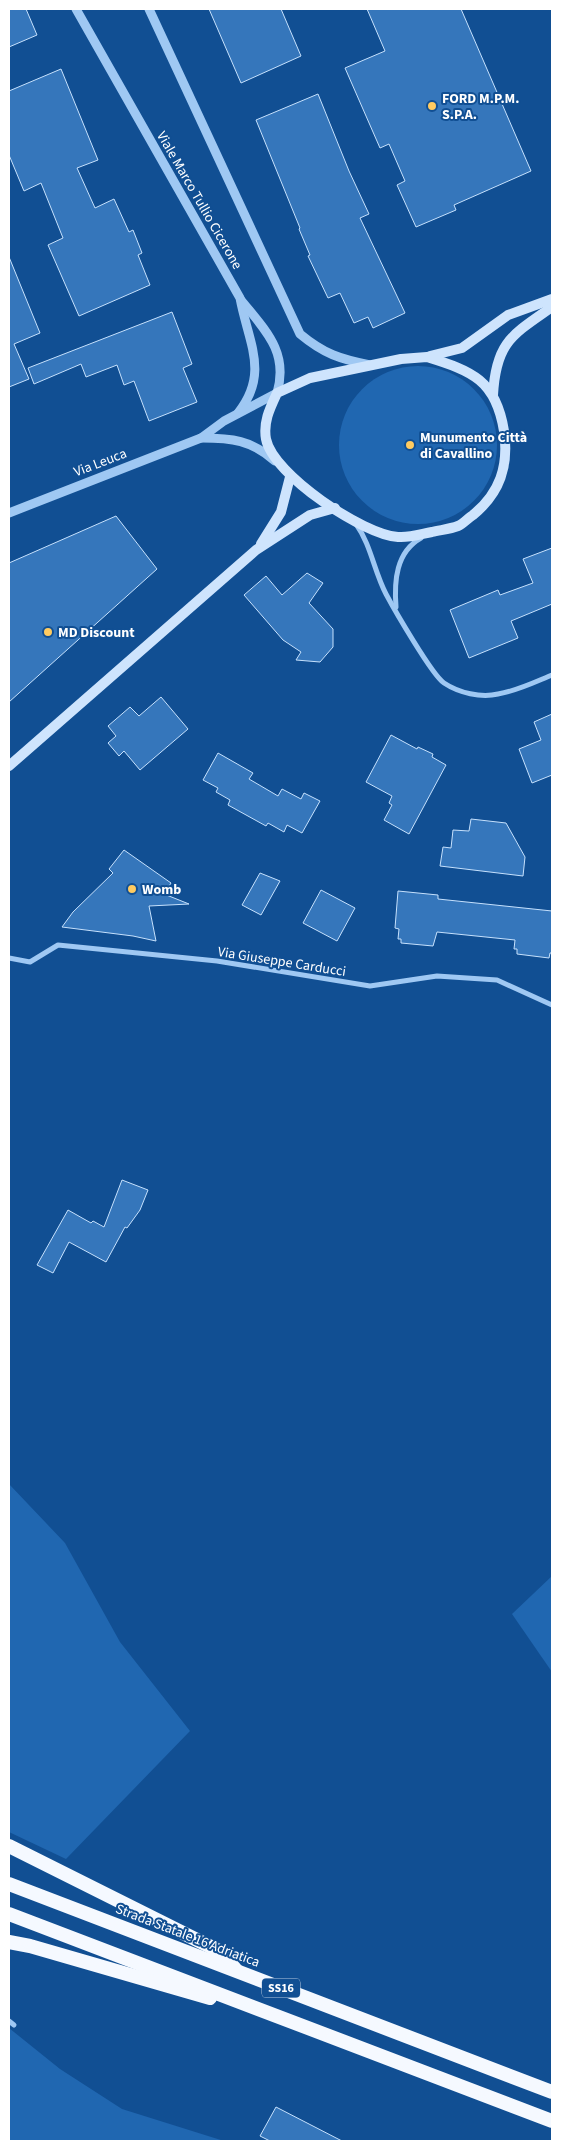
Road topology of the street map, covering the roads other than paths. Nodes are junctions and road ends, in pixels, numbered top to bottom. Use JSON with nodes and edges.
{"nodes":[{"id":1,"x":76,"y":9,"type":"edge"},
{"id":2,"x":149,"y":9,"type":"edge"},
{"id":3,"x":240,"y":298,"type":"junction"},
{"id":4,"x":552,"y":299,"type":"edge"},
{"id":5,"x":552,"y":307,"type":"edge"},
{"id":6,"x":426,"y":357,"type":"junction"},
{"id":7,"x":373,"y":366,"type":"junction"},
{"id":8,"x":277,"y":392,"type":"junction"},
{"id":9,"x":493,"y":395,"type":"junction"},
{"id":10,"x":238,"y":413,"type":"junction"},
{"id":11,"x":201,"y":438,"type":"junction"},
{"id":12,"x":278,"y":463,"type":"junction"},
{"id":13,"x":290,"y":477,"type":"junction"},
{"id":14,"x":335,"y":508,"type":"junction"},
{"id":15,"x":9,"y":513,"type":"edge"},
{"id":16,"x":352,"y":520,"type":"junction"},
{"id":17,"x":431,"y":532,"type":"junction"},
{"id":18,"x":256,"y":550,"type":"junction"},
{"id":19,"x":396,"y":610,"type":"junction"},
{"id":20,"x":552,"y":675,"type":"edge"},
{"id":21,"x":9,"y":766,"type":"edge"},
{"id":22,"x":9,"y":958,"type":"edge"},
{"id":23,"x":552,"y":1005,"type":"edge"},
{"id":24,"x":9,"y":1846,"type":"edge"},
{"id":25,"x":9,"y":1884,"type":"edge"},
{"id":26,"x":9,"y":1914,"type":"edge"},
{"id":27,"x":9,"y":1942,"type":"edge"},
{"id":28,"x":236,"y":1971,"type":"junction"},
{"id":29,"x":229,"y":1998,"type":"junction"},
{"id":30,"x":9,"y":2021,"type":"edge"},
{"id":31,"x":14,"y":2025,"type":"dead end"},
{"id":32,"x":552,"y":2092,"type":"edge"},
{"id":33,"x":552,"y":2121,"type":"edge"}],
"edges":[{"from":1,"to":3,"type":"street","name":"Viale Marco Tullio Cicerone"},
{"from":2,"to":7,"type":"street","name":"Viale Marco Tullio Cicerone"},
{"from":3,"to":8,"type":"street"},
{"from":3,"to":10,"type":"street","name":"Viale Marco Tullio Cicerone"},
{"from":4,"to":6,"type":"main road"},
{"from":5,"to":9,"type":"main road"},
{"from":6,"to":7,"type":"main road"},
{"from":6,"to":9,"type":"main road"},
{"from":7,"to":8,"type":"main road"},
{"from":8,"to":10,"type":"street","name":"Via Leuca"},
{"from":8,"to":12,"type":"main road"},
{"from":9,"to":17,"type":"main road"},
{"from":10,"to":11,"type":"street","name":"Via Leuca"},
{"from":11,"to":12,"type":"street","name":"Via Leuca"},
{"from":11,"to":15,"type":"street","name":"Via Leuca"},
{"from":12,"to":13,"type":"main road"},
{"from":13,"to":14,"type":"main road"},
{"from":13,"to":18,"type":"main road"},
{"from":14,"to":16,"type":"main road"},
{"from":14,"to":18,"type":"main road"},
{"from":16,"to":17,"type":"main road"},
{"from":16,"to":19,"type":"street"},
{"from":17,"to":19,"type":"street"},
{"from":18,"to":21,"type":"main road"},
{"from":19,"to":20,"type":"street"},
{"from":22,"to":23,"type":"street","name":"Via Giuseppe Carducci"},
{"from":24,"to":28,"type":"highway"},
{"from":25,"to":28,"type":"highway","name":"Strada Statale 16 Adriatica","number":"SS16"},
{"from":26,"to":29,"type":"highway","number":"SS16"},
{"from":27,"to":29,"type":"highway"},
{"from":28,"to":32,"type":"highway","name":"Strada Statale 16 Adriatica","number":"SS16"},
{"from":29,"to":33,"type":"highway","number":"SS16"},
{"from":30,"to":31,"type":"street"}]}
